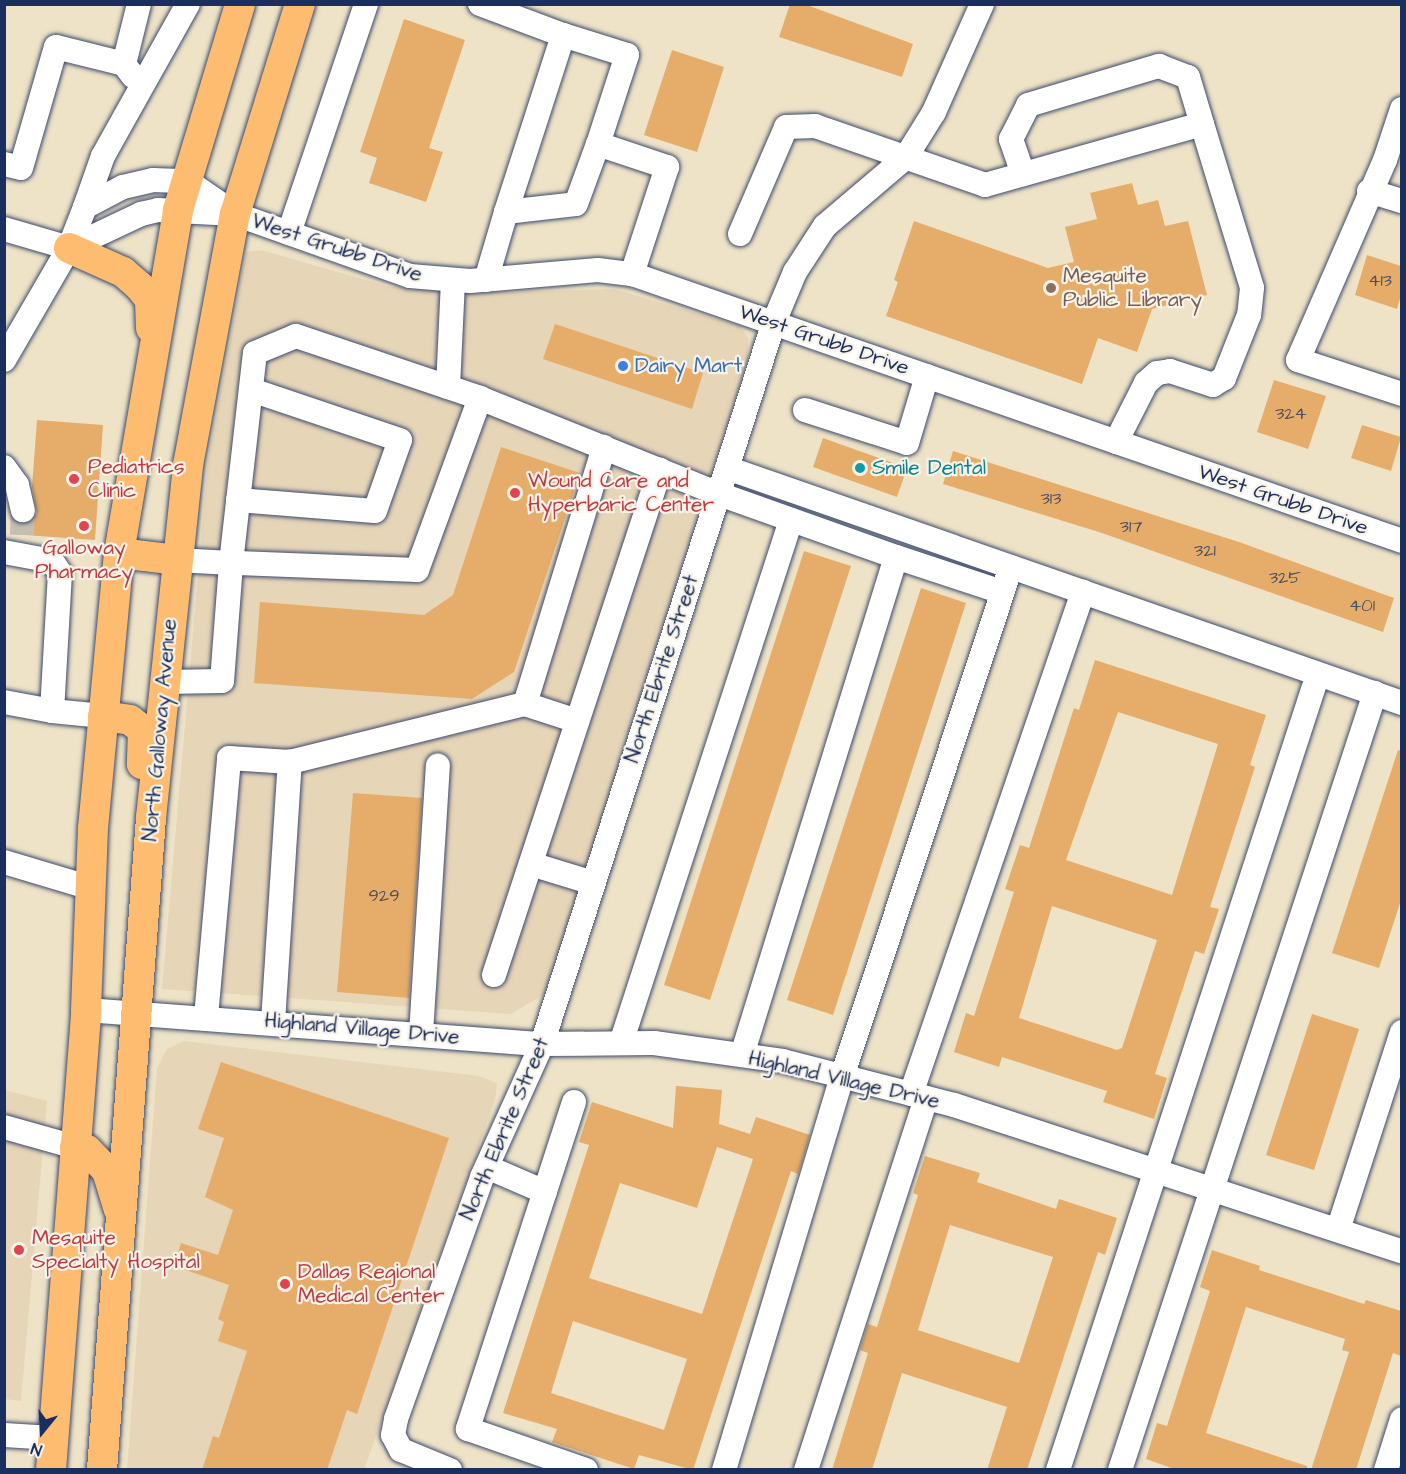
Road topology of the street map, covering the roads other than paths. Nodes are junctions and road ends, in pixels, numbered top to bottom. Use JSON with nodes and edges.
{"nodes":[{"id":1,"x":139,"y":4,"type":"edge"},
{"id":2,"x":188,"y":4,"type":"edge"},
{"id":3,"x":240,"y":4,"type":"edge"},
{"id":4,"x":300,"y":4,"type":"edge"},
{"id":5,"x":366,"y":4,"type":"edge"},
{"id":6,"x":480,"y":4,"type":"edge"},
{"id":7,"x":982,"y":4,"type":"edge"},
{"id":8,"x":563,"y":35,"type":"junction"},
{"id":9,"x":124,"y":64,"type":"junction"},
{"id":10,"x":141,"y":88,"type":"junction"},
{"id":11,"x":1401,"y":109,"type":"edge"},
{"id":12,"x":1202,"y":124,"type":"junction"},
{"id":13,"x":598,"y":144,"type":"junction"},
{"id":14,"x":906,"y":157,"type":"junction"},
{"id":15,"x":4,"y":164,"type":"edge"},
{"id":16,"x":1023,"y":174,"type":"junction"},
{"id":17,"x":187,"y":182,"type":"junction"},
{"id":18,"x":1370,"y":191,"type":"junction"},
{"id":19,"x":1401,"y":201,"type":"edge"},
{"id":20,"x":85,"y":207,"type":"junction"},
{"id":21,"x":178,"y":210,"type":"junction"},
{"id":22,"x":506,"y":212,"type":"junction"},
{"id":23,"x":235,"y":214,"type":"junction"},
{"id":24,"x":4,"y":229,"type":"edge"},
{"id":25,"x":290,"y":233,"type":"junction"},
{"id":26,"x":740,"y":234,"type":"dead end"},
{"id":27,"x":69,"y":248,"type":"junction"},
{"id":28,"x":632,"y":274,"type":"junction"},
{"id":29,"x":486,"y":280,"type":"junction"},
{"id":30,"x":453,"y":281,"type":"junction"},
{"id":31,"x":774,"y":322,"type":"junction"},
{"id":32,"x":153,"y":351,"type":"junction"},
{"id":33,"x":4,"y":360,"type":"edge"},
{"id":34,"x":927,"y":376,"type":"junction"},
{"id":35,"x":448,"y":387,"type":"junction"},
{"id":36,"x":251,"y":390,"type":"junction"},
{"id":37,"x":1401,"y":394,"type":"edge"},
{"id":38,"x":480,"y":398,"type":"junction"},
{"id":39,"x":805,"y":410,"type":"dead end"},
{"id":40,"x":1116,"y":442,"type":"junction"},
{"id":41,"x":604,"y":447,"type":"junction"},
{"id":42,"x":4,"y":467,"type":"edge"},
{"id":43,"x":727,"y":468,"type":"junction"},
{"id":44,"x":660,"y":470,"type":"junction"},
{"id":45,"x":719,"y":494,"type":"junction"},
{"id":46,"x":238,"y":500,"type":"junction"},
{"id":47,"x":23,"y":510,"type":"tunnel mouth"},
{"id":48,"x":791,"y":520,"type":"junction"},
{"id":49,"x":1401,"y":541,"type":"edge"},
{"id":50,"x":15,"y":547,"type":"edge"},
{"id":51,"x":119,"y":553,"type":"junction"},
{"id":52,"x":896,"y":557,"type":"junction"},
{"id":53,"x":177,"y":560,"type":"junction"},
{"id":54,"x":231,"y":563,"type":"junction"},
{"id":55,"x":1011,"y":567,"type":"junction"},
{"id":56,"x":1002,"y":592,"type":"junction"},
{"id":57,"x":1083,"y":592,"type":"junction"},
{"id":58,"x":1318,"y":674,"type":"junction"},
{"id":59,"x":164,"y":682,"type":"junction"},
{"id":60,"x":1375,"y":693,"type":"junction"},
{"id":61,"x":4,"y":702,"type":"edge"},
{"id":62,"x":1401,"y":703,"type":"edge"},
{"id":63,"x":525,"y":704,"type":"junction"},
{"id":64,"x":52,"y":711,"type":"junction"},
{"id":65,"x":103,"y":716,"type":"junction"},
{"id":66,"x":577,"y":721,"type":"junction"},
{"id":67,"x":290,"y":762,"type":"junction"},
{"id":68,"x":438,"y":766,"type":"dead end"},
{"id":69,"x":150,"y":834,"type":"junction"},
{"id":70,"x":4,"y":862,"type":"edge"},
{"id":71,"x":531,"y":864,"type":"junction"},
{"id":72,"x":593,"y":884,"type":"junction"},
{"id":73,"x":91,"y":888,"type":"junction"},
{"id":74,"x":494,"y":975,"type":"dead end"},
{"id":75,"x":86,"y":1010,"type":"junction"},
{"id":76,"x":137,"y":1012,"type":"junction"},
{"id":77,"x":206,"y":1017,"type":"junction"},
{"id":78,"x":273,"y":1022,"type":"junction"},
{"id":79,"x":1401,"y":1032,"type":"edge"},
{"id":80,"x":421,"y":1034,"type":"junction"},
{"id":81,"x":621,"y":1043,"type":"junction"},
{"id":82,"x":542,"y":1044,"type":"junction"},
{"id":83,"x":742,"y":1056,"type":"junction"},
{"id":84,"x":842,"y":1077,"type":"junction"},
{"id":85,"x":919,"y":1096,"type":"junction"},
{"id":86,"x":574,"y":1102,"type":"dead end"},
{"id":87,"x":4,"y":1127,"type":"edge"},
{"id":88,"x":75,"y":1147,"type":"junction"},
{"id":89,"x":487,"y":1167,"type":"junction"},
{"id":90,"x":1156,"y":1171,"type":"junction"},
{"id":91,"x":1214,"y":1190,"type":"junction"},
{"id":92,"x":545,"y":1192,"type":"junction"},
{"id":93,"x":122,"y":1219,"type":"junction"},
{"id":94,"x":1338,"y":1230,"type":"junction"},
{"id":95,"x":1401,"y":1251,"type":"edge"},
{"id":96,"x":1401,"y":1419,"type":"edge"},
{"id":97,"x":4,"y":1435,"type":"edge"},
{"id":98,"x":53,"y":1438,"type":"junction"},
{"id":99,"x":51,"y":1470,"type":"edge"},
{"id":100,"x":102,"y":1470,"type":"edge"},
{"id":101,"x":450,"y":1470,"type":"edge"},
{"id":102,"x":586,"y":1470,"type":"edge"},
{"id":103,"x":724,"y":1470,"type":"edge"},
{"id":104,"x":806,"y":1470,"type":"edge"},
{"id":105,"x":1058,"y":1470,"type":"edge"},
{"id":106,"x":1120,"y":1470,"type":"edge"},
{"id":107,"x":1386,"y":1470,"type":"edge"}],
"edges":[{"from":1,"to":9,"type":"street"},
{"from":2,"to":10,"type":"street"},
{"from":3,"to":17,"type":"main road"},
{"from":4,"to":23,"type":"main road","name":"North Galloway Avenue"},
{"from":5,"to":25,"type":"street"},
{"from":6,"to":8,"type":"street"},
{"from":7,"to":14,"type":"street","name":"North Ebrite Street"},
{"from":8,"to":13,"type":"street"},
{"from":8,"to":22,"type":"street"},
{"from":9,"to":10,"type":"street"},
{"from":9,"to":15,"type":"street"},
{"from":10,"to":20,"type":"street"},
{"from":11,"to":18,"type":"street"},
{"from":12,"to":16,"type":"street"},
{"from":12,"to":16,"type":"street"},
{"from":12,"to":40,"type":"street"},
{"from":13,"to":22,"type":"street"},
{"from":13,"to":28,"type":"street"},
{"from":14,"to":16,"type":"street"},
{"from":14,"to":26,"type":"street"},
{"from":14,"to":31,"type":"street","name":"North Ebrite Street"},
{"from":17,"to":20,"type":"street"},
{"from":17,"to":21,"type":"main road"},
{"from":17,"to":23,"type":"street","name":"West Grubb Drive"},
{"from":18,"to":19,"type":"street"},
{"from":18,"to":37,"type":"street"},
{"from":20,"to":27,"type":"street"},
{"from":21,"to":23,"type":"street","name":"West Grubb Drive"},
{"from":21,"to":27,"type":"street","name":"West Grubb Drive"},
{"from":21,"to":32,"type":"main road"},
{"from":22,"to":29,"type":"street"},
{"from":23,"to":25,"type":"street","name":"West Grubb Drive"},
{"from":23,"to":53,"type":"main road","name":"North Galloway Avenue"},
{"from":24,"to":27,"type":"street"},
{"from":25,"to":30,"type":"street","name":"West Grubb Drive"},
{"from":27,"to":32,"type":"main road"},
{"from":27,"to":33,"type":"street"},
{"from":28,"to":29,"type":"street","name":"West Grubb Drive"},
{"from":28,"to":31,"type":"street","name":"West Grubb Drive"},
{"from":29,"to":30,"type":"street","name":"West Grubb Drive"},
{"from":30,"to":35,"type":"street"},
{"from":31,"to":34,"type":"street","name":"West Grubb Drive"},
{"from":31,"to":43,"type":"street","name":"North Ebrite Street"},
{"from":32,"to":51,"type":"main road"},
{"from":34,"to":39,"type":"street"},
{"from":34,"to":40,"type":"street","name":"West Grubb Drive"},
{"from":35,"to":36,"type":"street"},
{"from":35,"to":38,"type":"street"},
{"from":36,"to":46,"type":"street"},
{"from":36,"to":46,"type":"street"},
{"from":38,"to":41,"type":"street"},
{"from":38,"to":54,"type":"street"},
{"from":40,"to":49,"type":"street","name":"West Grubb Drive"},
{"from":41,"to":44,"type":"street"},
{"from":41,"to":63,"type":"street"},
{"from":42,"to":47,"type":"street"},
{"from":43,"to":45,"type":"street","name":"North Ebrite Street"},
{"from":43,"to":55,"type":"street"},
{"from":44,"to":45,"type":"street"},
{"from":44,"to":66,"type":"street"},
{"from":45,"to":48,"type":"street"},
{"from":45,"to":72,"type":"street","name":"North Ebrite Street"},
{"from":46,"to":54,"type":"street"},
{"from":48,"to":52,"type":"street"},
{"from":48,"to":81,"type":"street"},
{"from":50,"to":64,"type":"street"},
{"from":51,"to":53,"type":"main road"},
{"from":51,"to":65,"type":"main road"},
{"from":52,"to":56,"type":"street"},
{"from":52,"to":83,"type":"street"},
{"from":53,"to":54,"type":"street"},
{"from":53,"to":59,"type":"main road","name":"North Galloway Avenue"},
{"from":54,"to":59,"type":"street"},
{"from":55,"to":56,"type":"street"},
{"from":55,"to":57,"type":"street"},
{"from":56,"to":84,"type":"street"},
{"from":57,"to":58,"type":"street"},
{"from":57,"to":85,"type":"street"},
{"from":58,"to":60,"type":"street"},
{"from":58,"to":90,"type":"street"},
{"from":59,"to":69,"type":"main road","name":"North Galloway Avenue"},
{"from":60,"to":62,"type":"street"},
{"from":60,"to":91,"type":"street"},
{"from":61,"to":64,"type":"street"},
{"from":63,"to":66,"type":"street"},
{"from":63,"to":67,"type":"street"},
{"from":64,"to":65,"type":"street"},
{"from":65,"to":69,"type":"main road"},
{"from":65,"to":73,"type":"main road"},
{"from":66,"to":71,"type":"street"},
{"from":67,"to":77,"type":"street"},
{"from":67,"to":78,"type":"street"},
{"from":68,"to":80,"type":"street"},
{"from":69,"to":76,"type":"main road","name":"North Galloway Avenue"},
{"from":70,"to":73,"type":"street"},
{"from":71,"to":72,"type":"street"},
{"from":71,"to":74,"type":"street"},
{"from":72,"to":82,"type":"street","name":"North Ebrite Street"},
{"from":73,"to":75,"type":"main road"},
{"from":75,"to":76,"type":"street","name":"Highland Village Drive"},
{"from":75,"to":88,"type":"main road"},
{"from":76,"to":77,"type":"street","name":"Highland Village Drive"},
{"from":76,"to":93,"type":"main road","name":"North Galloway Avenue"},
{"from":77,"to":78,"type":"street","name":"Highland Village Drive"},
{"from":78,"to":80,"type":"street","name":"Highland Village Drive"},
{"from":79,"to":94,"type":"street"},
{"from":80,"to":82,"type":"street","name":"Highland Village Drive"},
{"from":81,"to":82,"type":"street","name":"Highland Village Drive"},
{"from":81,"to":83,"type":"street","name":"Highland Village Drive"},
{"from":82,"to":89,"type":"street","name":"North Ebrite Street"},
{"from":83,"to":84,"type":"street","name":"Highland Village Drive"},
{"from":84,"to":85,"type":"street","name":"Highland Village Drive"},
{"from":84,"to":103,"type":"street"},
{"from":85,"to":90,"type":"street","name":"Highland Village Drive"},
{"from":85,"to":104,"type":"street"},
{"from":86,"to":92,"type":"street"},
{"from":87,"to":88,"type":"street"},
{"from":88,"to":93,"type":"main road"},
{"from":88,"to":98,"type":"main road"},
{"from":89,"to":92,"type":"street"},
{"from":89,"to":101,"type":"street","name":"North Ebrite Street"},
{"from":90,"to":91,"type":"street","name":"Highland Village Drive"},
{"from":90,"to":105,"type":"street"},
{"from":91,"to":94,"type":"street","name":"Highland Village Drive"},
{"from":91,"to":106,"type":"street"},
{"from":92,"to":102,"type":"street"},
{"from":93,"to":100,"type":"main road","name":"North Galloway Avenue"},
{"from":94,"to":95,"type":"street","name":"Highland Village Drive"},
{"from":96,"to":107,"type":"street"},
{"from":97,"to":98,"type":"street"},
{"from":98,"to":99,"type":"main road"}]}
